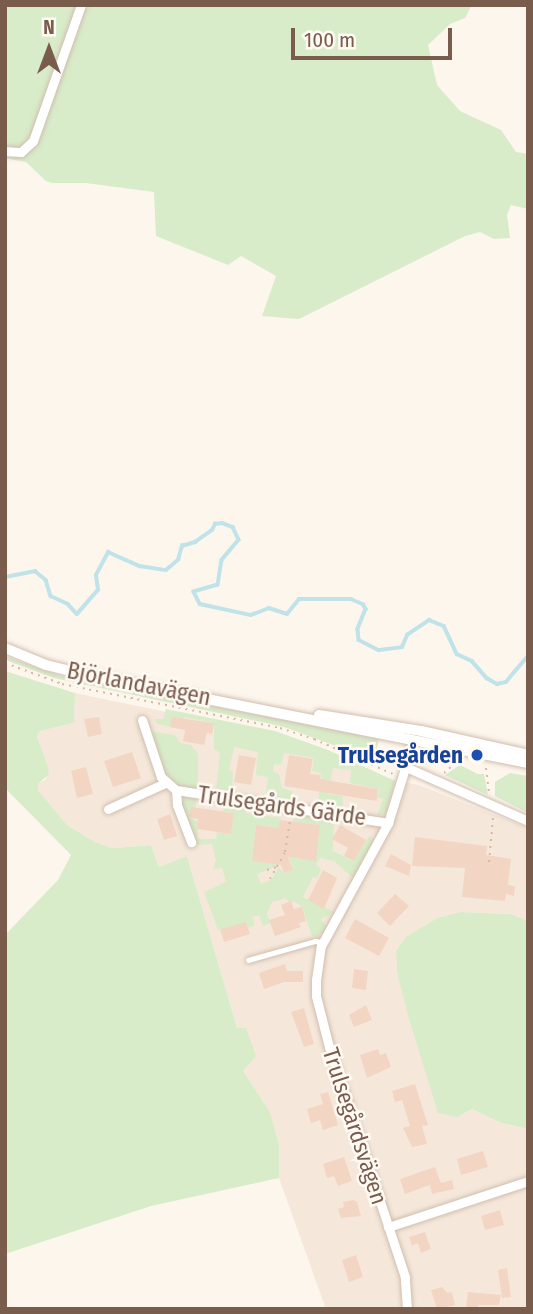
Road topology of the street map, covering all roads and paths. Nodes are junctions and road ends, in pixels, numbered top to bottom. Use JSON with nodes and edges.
{"nodes":[{"id":1,"x":81,"y":5,"type":"edge"},
{"id":2,"x":5,"y":151,"type":"edge"},
{"id":3,"x":5,"y":648,"type":"edge"},
{"id":4,"x":5,"y":663,"type":"edge"},
{"id":5,"x":142,"y":720,"type":"dead end"},
{"id":6,"x":414,"y":736,"type":"junction"},
{"id":7,"x":528,"y":755,"type":"edge"},
{"id":8,"x":458,"y":760,"type":"dead end"},
{"id":9,"x":528,"y":763,"type":"edge"},
{"id":10,"x":408,"y":768,"type":"junction"},
{"id":11,"x":404,"y":779,"type":"junction"},
{"id":12,"x":439,"y":780,"type":"junction"},
{"id":13,"x":165,"y":783,"type":"junction"},
{"id":14,"x":176,"y":790,"type":"junction"},
{"id":15,"x":291,"y":808,"type":"junction"},
{"id":16,"x":108,"y":809,"type":"dead end"},
{"id":17,"x":528,"y":821,"type":"edge"},
{"id":18,"x":388,"y":823,"type":"junction"},
{"id":19,"x":191,"y":842,"type":"dead end"},
{"id":20,"x":278,"y":867,"type":"junction"},
{"id":21,"x":267,"y":870,"type":"dead end"},
{"id":22,"x":270,"y":879,"type":"dead end"},
{"id":23,"x":323,"y":942,"type":"junction"},
{"id":24,"x":248,"y":960,"type":"dead end"},
{"id":25,"x":528,"y":1181,"type":"edge"},
{"id":26,"x":388,"y":1227,"type":"junction"},
{"id":27,"x":407,"y":1309,"type":"edge"}],
"edges":[{"from":1,"to":2,"type":"street"},
{"from":3,"to":6,"type":"street","name":"Björlandavägen"},
{"from":4,"to":11,"type":"path"},
{"from":5,"to":13,"type":"street","name":"Trulsegårds Gärde"},
{"from":6,"to":7,"type":"street","name":"Björlandavägen"},
{"from":6,"to":9,"type":"street","name":"Björlandavägen"},
{"from":6,"to":10,"type":"street","name":"Trulsegårdsvägen"},
{"from":8,"to":12,"type":"path"},
{"from":10,"to":11,"type":"street","name":"Trulsegårdsvägen"},
{"from":10,"to":12,"type":"street"},
{"from":11,"to":18,"type":"street","name":"Trulsegårdsvägen"},
{"from":12,"to":17,"type":"street"},
{"from":13,"to":14,"type":"street","name":"Trulsegårds Gärde"},
{"from":13,"to":16,"type":"street"},
{"from":14,"to":15,"type":"street","name":"Trulsegårds Gärde"},
{"from":14,"to":19,"type":"street","name":"Trulsegårds Gärde"},
{"from":15,"to":18,"type":"street","name":"Trulsegårds Gärde"},
{"from":15,"to":20,"type":"path"},
{"from":18,"to":23,"type":"street","name":"Trulsegårdsvägen"},
{"from":20,"to":21,"type":"path"},
{"from":20,"to":22,"type":"path"},
{"from":23,"to":24,"type":"lane"},
{"from":23,"to":26,"type":"street","name":"Trulsegårdsvägen"},
{"from":25,"to":26,"type":"street"},
{"from":26,"to":27,"type":"street","name":"Trulsegårdsvägen"}]}
